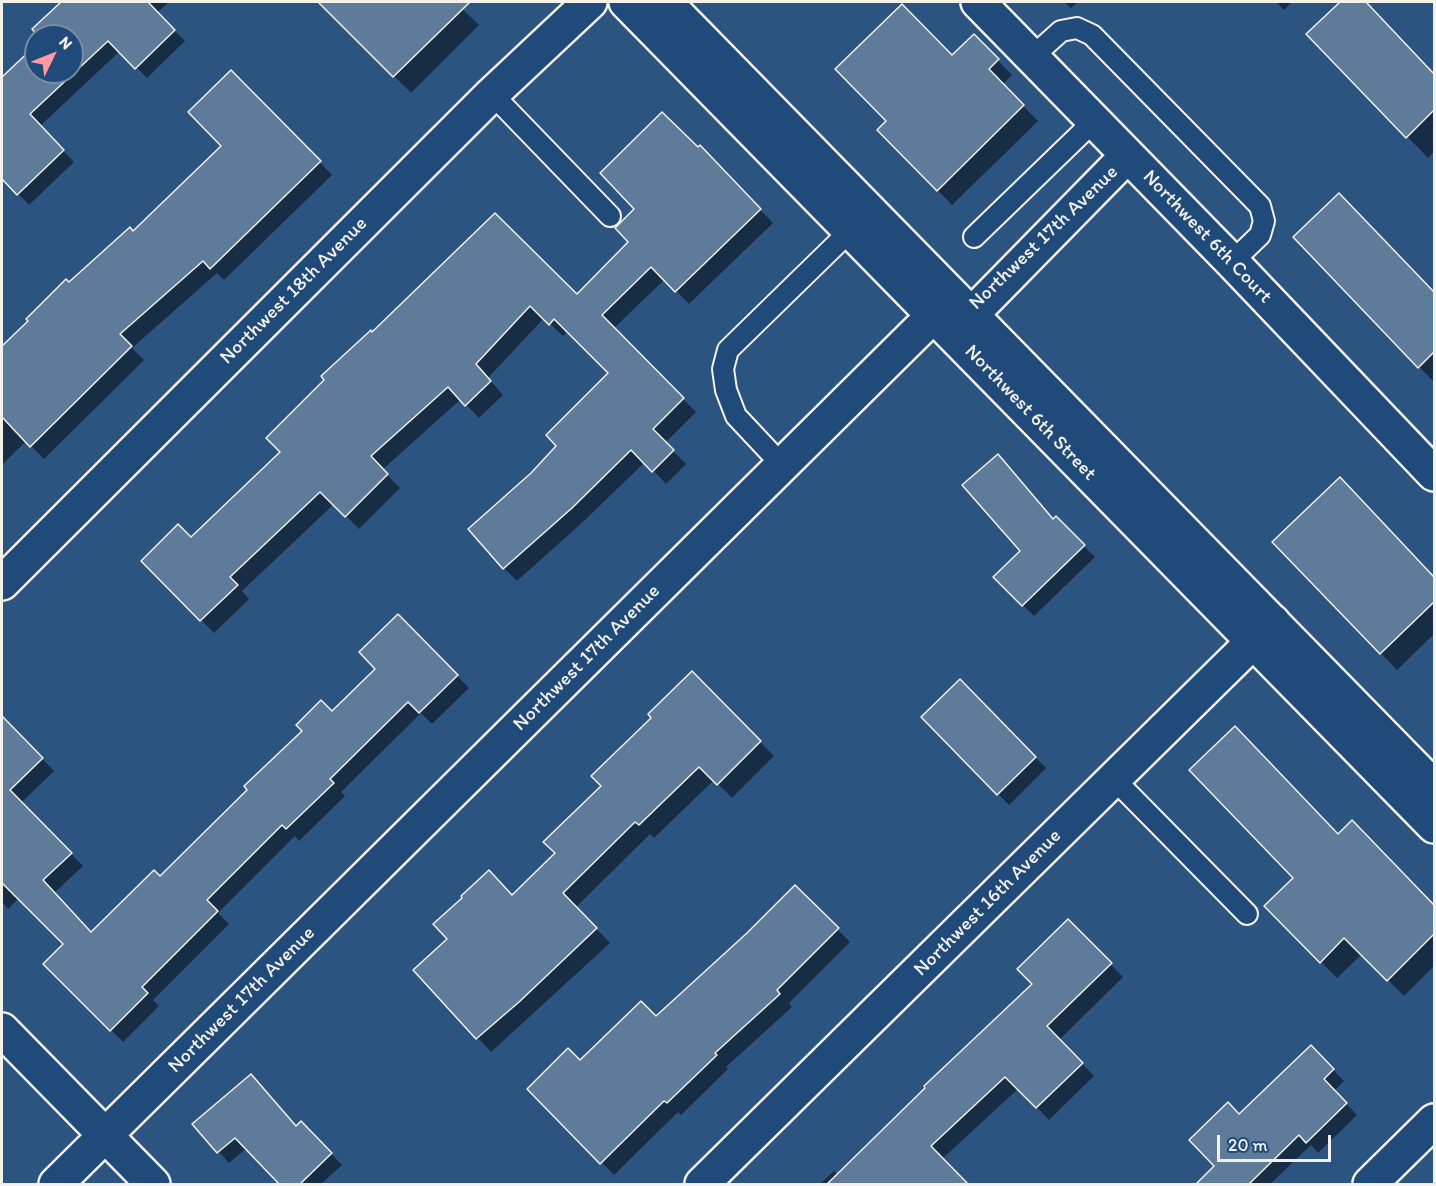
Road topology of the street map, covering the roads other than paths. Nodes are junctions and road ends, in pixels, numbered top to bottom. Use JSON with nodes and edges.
{"nodes":[{"id":1,"x":590,"y":2,"type":"edge"},
{"id":2,"x":626,"y":2,"type":"edge"},
{"id":3,"x":665,"y":2,"type":"edge"},
{"id":4,"x":978,"y":2,"type":"edge"},
{"id":5,"x":1032,"y":57,"type":"junction"},
{"id":6,"x":492,"y":94,"type":"junction"},
{"id":7,"x":1094,"y":121,"type":"junction"},
{"id":8,"x":1127,"y":156,"type":"junction"},
{"id":9,"x":610,"y":216,"type":"dead end"},
{"id":10,"x":851,"y":230,"type":"junction"},
{"id":11,"x":974,"y":237,"type":"dead end"},
{"id":12,"x":1232,"y":262,"type":"junction"},
{"id":13,"x":972,"y":314,"type":"junction"},
{"id":14,"x":934,"y":315,"type":"junction"},
{"id":15,"x":782,"y":465,"type":"junction"},
{"id":16,"x":1434,"y":474,"type":"edge"},
{"id":17,"x":2,"y":583,"type":"edge"},
{"id":18,"x":1263,"y":632,"type":"junction"},
{"id":19,"x":1114,"y":779,"type":"junction"},
{"id":20,"x":1434,"y":787,"type":"edge"},
{"id":21,"x":1434,"y":826,"type":"edge"},
{"id":22,"x":1247,"y":914,"type":"dead end"},
{"id":23,"x":2,"y":1030,"type":"edge"},
{"id":24,"x":1434,"y":1121,"type":"edge"},
{"id":25,"x":106,"y":1135,"type":"junction"},
{"id":26,"x":56,"y":1185,"type":"edge"},
{"id":27,"x":153,"y":1185,"type":"edge"},
{"id":28,"x":702,"y":1185,"type":"edge"},
{"id":29,"x":1370,"y":1185,"type":"edge"}],
"edges":[{"from":1,"to":6,"type":"street","name":"Northwest 18th Avenue"},
{"from":2,"to":10,"type":"street","name":"Northwest 6th Street"},
{"from":3,"to":13,"type":"street","name":"Northwest 6th Street"},
{"from":4,"to":5,"type":"street","name":"Northwest 6th Court"},
{"from":5,"to":7,"type":"street","name":"Northwest 6th Court"},
{"from":5,"to":12,"type":"lane"},
{"from":6,"to":9,"type":"lane"},
{"from":6,"to":17,"type":"street","name":"Northwest 18th Avenue"},
{"from":7,"to":8,"type":"street","name":"Northwest 6th Court"},
{"from":7,"to":11,"type":"lane"},
{"from":8,"to":12,"type":"street","name":"Northwest 6th Court"},
{"from":8,"to":13,"type":"street","name":"Northwest 17th Avenue"},
{"from":10,"to":14,"type":"street","name":"Northwest 6th Street"},
{"from":10,"to":15,"type":"lane"},
{"from":12,"to":16,"type":"street","name":"Northwest 6th Court"},
{"from":13,"to":14,"type":"street","name":"Northwest 17th Avenue"},
{"from":13,"to":18,"type":"street","name":"Northwest 6th Street"},
{"from":14,"to":15,"type":"street","name":"Northwest 17th Avenue"},
{"from":14,"to":18,"type":"street","name":"Northwest 6th Street"},
{"from":15,"to":25,"type":"street","name":"Northwest 17th Avenue"},
{"from":18,"to":19,"type":"street","name":"Northwest 16th Avenue"},
{"from":18,"to":20,"type":"street","name":"Northwest 6th Street"},
{"from":18,"to":21,"type":"street","name":"Northwest 6th Street"},
{"from":19,"to":22,"type":"lane"},
{"from":19,"to":28,"type":"street","name":"Northwest 16th Avenue"},
{"from":23,"to":25,"type":"street"},
{"from":24,"to":29,"type":"street"},
{"from":25,"to":26,"type":"street","name":"Northwest 17th Avenue"},
{"from":25,"to":27,"type":"street"}]}
